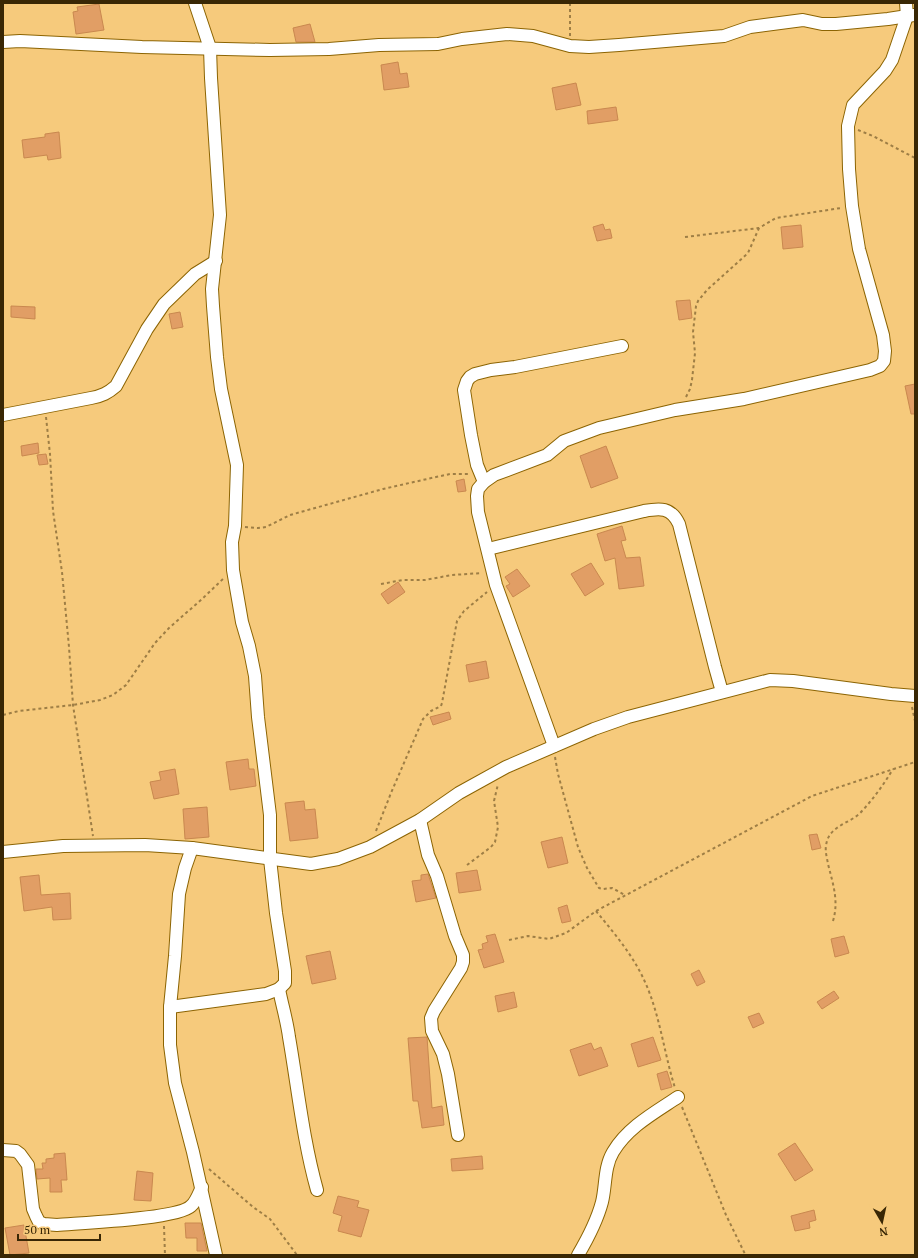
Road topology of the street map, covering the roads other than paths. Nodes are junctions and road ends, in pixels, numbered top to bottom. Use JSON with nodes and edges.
{"nodes":[{"id":1,"x":195,"y":3,"type":"edge"},
{"id":2,"x":906,"y":3,"type":"edge"},
{"id":3,"x":911,"y":15,"type":"edge"},
{"id":4,"x":3,"y":42,"type":"edge"},
{"id":5,"x":210,"y":48,"type":"junction"},
{"id":6,"x":216,"y":261,"type":"junction"},
{"id":7,"x":622,"y":346,"type":"dead end"},
{"id":8,"x":3,"y":415,"type":"edge"},
{"id":9,"x":482,"y":478,"type":"junction"},
{"id":10,"x":488,"y":549,"type":"junction"},
{"id":11,"x":722,"y":692,"type":"junction"},
{"id":12,"x":914,"y":699,"type":"edge"},
{"id":13,"x":554,"y":746,"type":"junction"},
{"id":14,"x":420,"y":820,"type":"junction"},
{"id":15,"x":192,"y":848,"type":"junction"},
{"id":16,"x":3,"y":852,"type":"edge"},
{"id":17,"x":270,"y":860,"type":"junction"},
{"id":18,"x":279,"y":990,"type":"junction"},
{"id":19,"x":170,"y":1007,"type":"junction"},
{"id":20,"x":678,"y":1097,"type":"road end"},
{"id":21,"x":458,"y":1135,"type":"dead end"},
{"id":22,"x":3,"y":1150,"type":"edge"},
{"id":23,"x":202,"y":1187,"type":"junction"},
{"id":24,"x":317,"y":1190,"type":"dead end"},
{"id":25,"x":216,"y":1255,"type":"edge"},
{"id":26,"x":578,"y":1255,"type":"edge"}],
"edges":[{"from":1,"to":5,"type":"street"},
{"from":2,"to":3,"type":"street"},
{"from":3,"to":5,"type":"street"},
{"from":3,"to":9,"type":"street"},
{"from":4,"to":5,"type":"street"},
{"from":5,"to":6,"type":"street"},
{"from":6,"to":8,"type":"street"},
{"from":6,"to":17,"type":"street"},
{"from":7,"to":9,"type":"street"},
{"from":9,"to":10,"type":"street"},
{"from":10,"to":11,"type":"street"},
{"from":10,"to":13,"type":"street"},
{"from":11,"to":12,"type":"street"},
{"from":11,"to":13,"type":"street"},
{"from":13,"to":14,"type":"street"},
{"from":14,"to":17,"type":"street"},
{"from":14,"to":21,"type":"street"},
{"from":15,"to":16,"type":"street"},
{"from":15,"to":17,"type":"street"},
{"from":15,"to":19,"type":"street"},
{"from":17,"to":18,"type":"street"},
{"from":18,"to":19,"type":"street"},
{"from":18,"to":24,"type":"street"},
{"from":19,"to":23,"type":"street"},
{"from":20,"to":26,"type":"street"},
{"from":22,"to":23,"type":"street"},
{"from":23,"to":25,"type":"street"}]}
